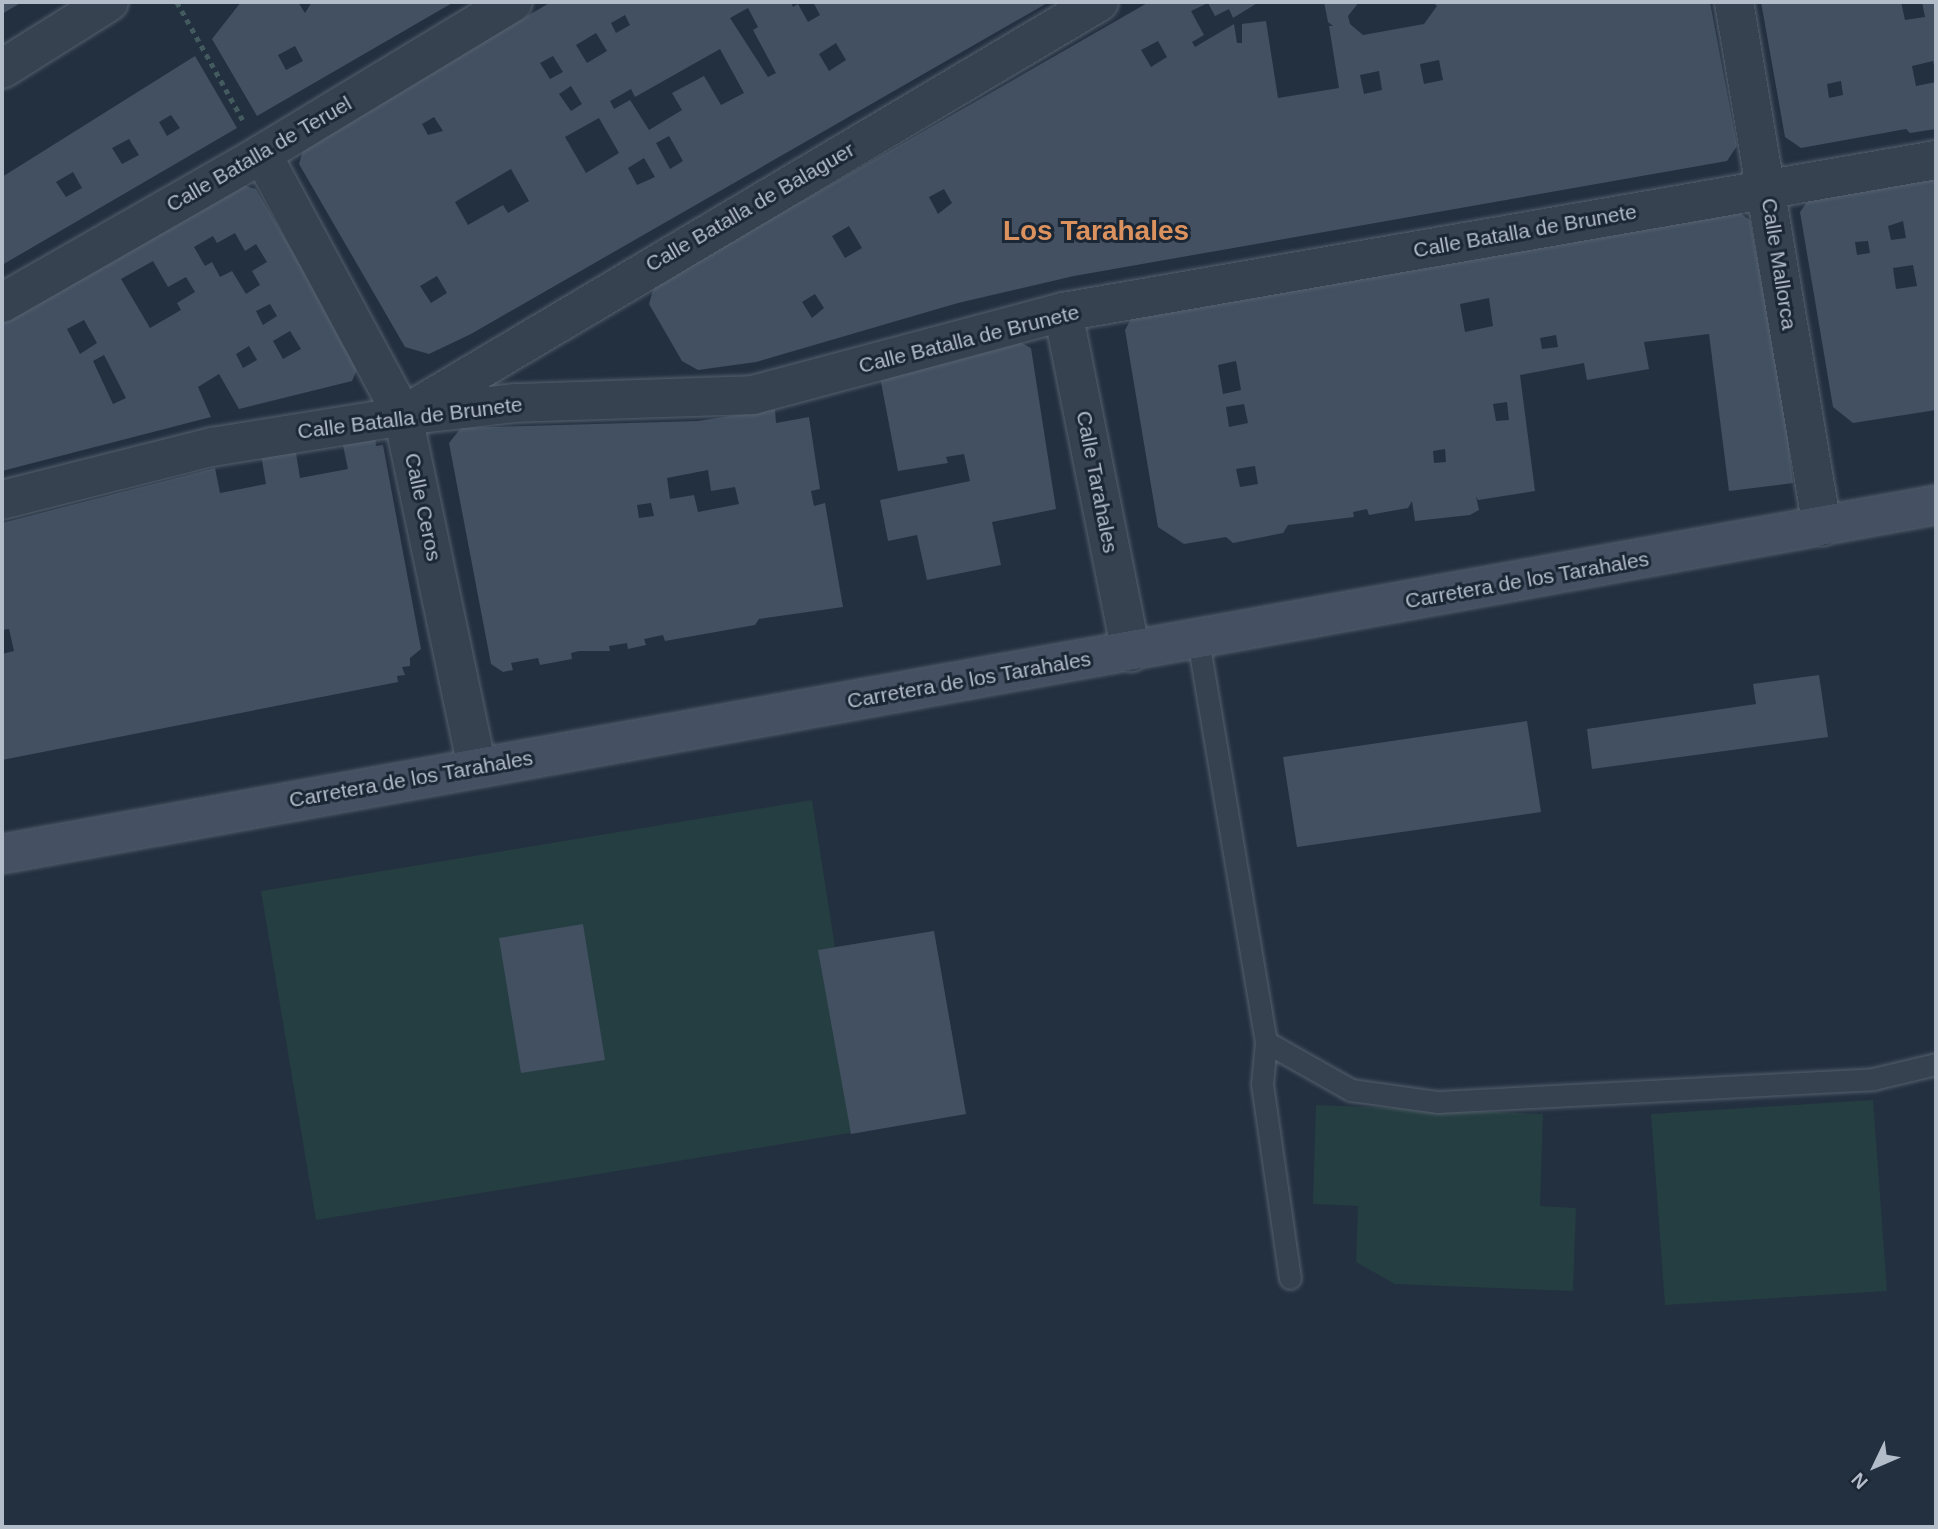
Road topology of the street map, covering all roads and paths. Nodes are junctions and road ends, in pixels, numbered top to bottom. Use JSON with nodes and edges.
{"nodes":[{"id":1,"x":109,"y":2,"type":"edge"},
{"id":2,"x":177,"y":2,"type":"edge"},
{"id":3,"x":513,"y":2,"type":"edge"},
{"id":4,"x":1099,"y":2,"type":"edge"},
{"id":5,"x":1734,"y":2,"type":"edge"},
{"id":6,"x":2,"y":69,"type":"edge"},
{"id":7,"x":254,"y":140,"type":"junction"},
{"id":8,"x":1936,"y":160,"type":"edge"},
{"id":9,"x":1767,"y":189,"type":"junction"},
{"id":10,"x":2,"y":303,"type":"edge"},
{"id":11,"x":1063,"y":312,"type":"junction"},
{"id":12,"x":403,"y":415,"type":"junction"},
{"id":13,"x":2,"y":500,"type":"edge"},
{"id":14,"x":1936,"y":505,"type":"edge"},
{"id":15,"x":1822,"y":527,"type":"junction"},
{"id":16,"x":1199,"y":640,"type":"junction"},
{"id":17,"x":1131,"y":652,"type":"junction"},
{"id":18,"x":477,"y":766,"type":"junction"},
{"id":19,"x":2,"y":854,"type":"edge"},
{"id":20,"x":1266,"y":1042,"type":"junction"},
{"id":21,"x":1936,"y":1064,"type":"edge"},
{"id":22,"x":1290,"y":1278,"type":"dead end"}],
"edges":[{"from":1,"to":6,"type":"street"},
{"from":2,"to":7,"type":"path"},
{"from":3,"to":7,"type":"street","name":"Calle Batalla de Teruel"},
{"from":4,"to":12,"type":"street","name":"Calle Batalla de Balaguer"},
{"from":5,"to":9,"type":"street","name":"Calle Mallorca"},
{"from":7,"to":10,"type":"street","name":"Calle Batalla de Teruel"},
{"from":7,"to":12,"type":"street","name":"Calle Ceros"},
{"from":8,"to":9,"type":"street","name":"Calle Batalla de Brunete"},
{"from":9,"to":11,"type":"street","name":"Calle Batalla de Brunete"},
{"from":9,"to":15,"type":"street","name":"Calle Mallorca"},
{"from":11,"to":12,"type":"street","name":"Calle Batalla de Brunete"},
{"from":11,"to":17,"type":"street","name":"Calle Tarahales"},
{"from":12,"to":13,"type":"street","name":"Calle Batalla de Brunete"},
{"from":12,"to":18,"type":"street","name":"Calle Ceros"},
{"from":14,"to":15,"type":"street","name":"Carretera de los Tarahales"},
{"from":15,"to":16,"type":"street","name":"Carretera de los Tarahales"},
{"from":16,"to":17,"type":"street","name":"Carretera de los Tarahales"},
{"from":16,"to":20,"type":"lane"},
{"from":17,"to":18,"type":"street","name":"Carretera de los Tarahales"},
{"from":18,"to":19,"type":"street","name":"Carretera de los Tarahales"},
{"from":20,"to":21,"type":"lane"},
{"from":20,"to":22,"type":"lane"}]}
